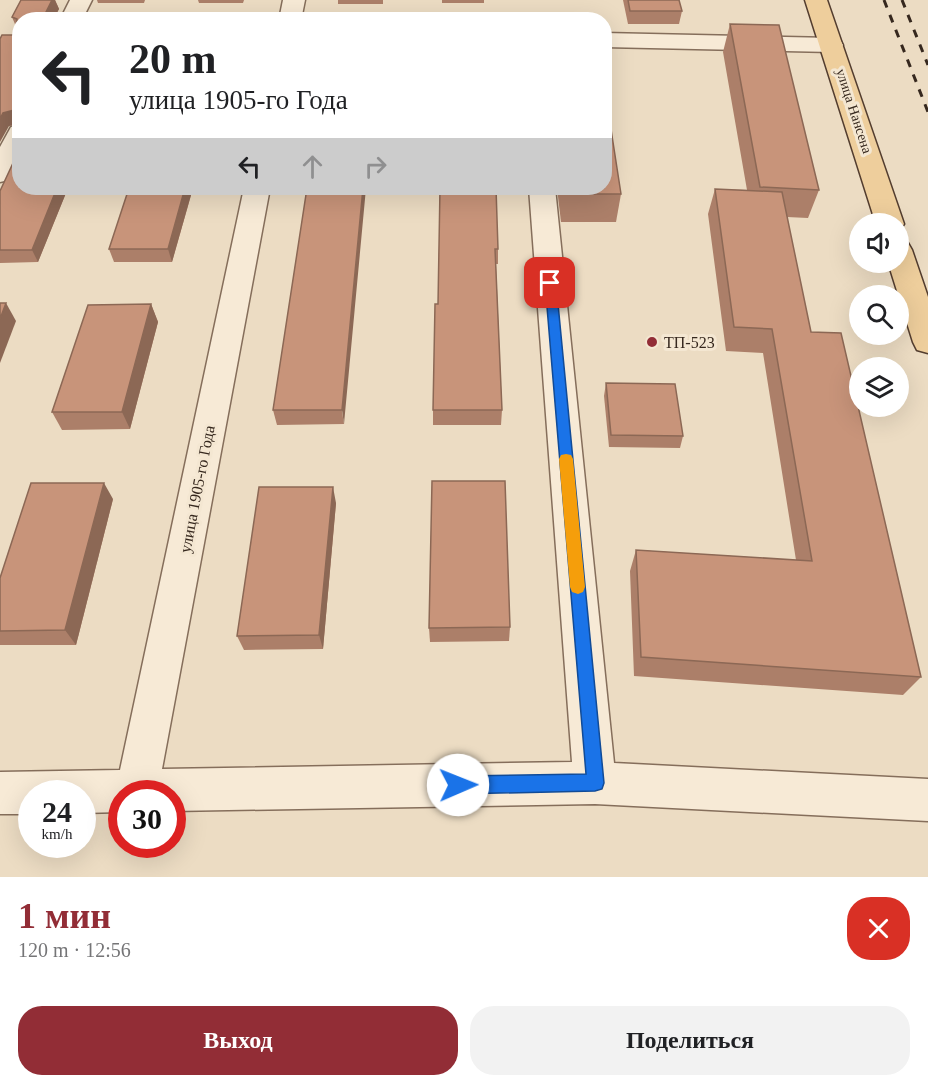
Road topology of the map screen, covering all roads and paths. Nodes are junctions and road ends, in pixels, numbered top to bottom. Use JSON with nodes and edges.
{"nodes":[{"id":1,"x":816,"y":0,"type":"edge"},
{"id":2,"x":612,"y":40,"type":"edge"},
{"id":3,"x":832,"y":45,"type":"junction"},
{"id":4,"x":12,"y":149,"type":"edge"},
{"id":5,"x":0,"y":174,"type":"edge"},
{"id":6,"x":256,"y":195,"type":"edge"},
{"id":7,"x":543,"y":195,"type":"edge"},
{"id":8,"x":886,"y":213,"type":"edge"},
{"id":9,"x":906,"y":273,"type":"edge"},
{"id":10,"x":928,"y":342,"type":"edge"},
{"id":11,"x":139,"y":780,"type":"edge"},
{"id":12,"x":595,"y":783,"type":"junction"},
{"id":13,"x":186,"y":789,"type":"edge"},
{"id":14,"x":108,"y":791,"type":"edge"},
{"id":15,"x":0,"y":793,"type":"edge"},
{"id":16,"x":928,"y":800,"type":"edge"}],
"edges":[{"from":1,"to":3,"type":"main road","name":"улица Нансена"},
{"from":2,"to":3,"type":"street"},
{"from":3,"to":8,"type":"main road","name":"улица Нансена"},
{"from":4,"to":5,"type":"street"},
{"from":6,"to":11,"type":"street","name":"улица 1905-го Года"},
{"from":7,"to":12,"type":"street"},
{"from":9,"to":10,"type":"main road"},
{"from":12,"to":13,"type":"street"},
{"from":12,"to":16,"type":"street"},
{"from":14,"to":15,"type":"street"}]}
